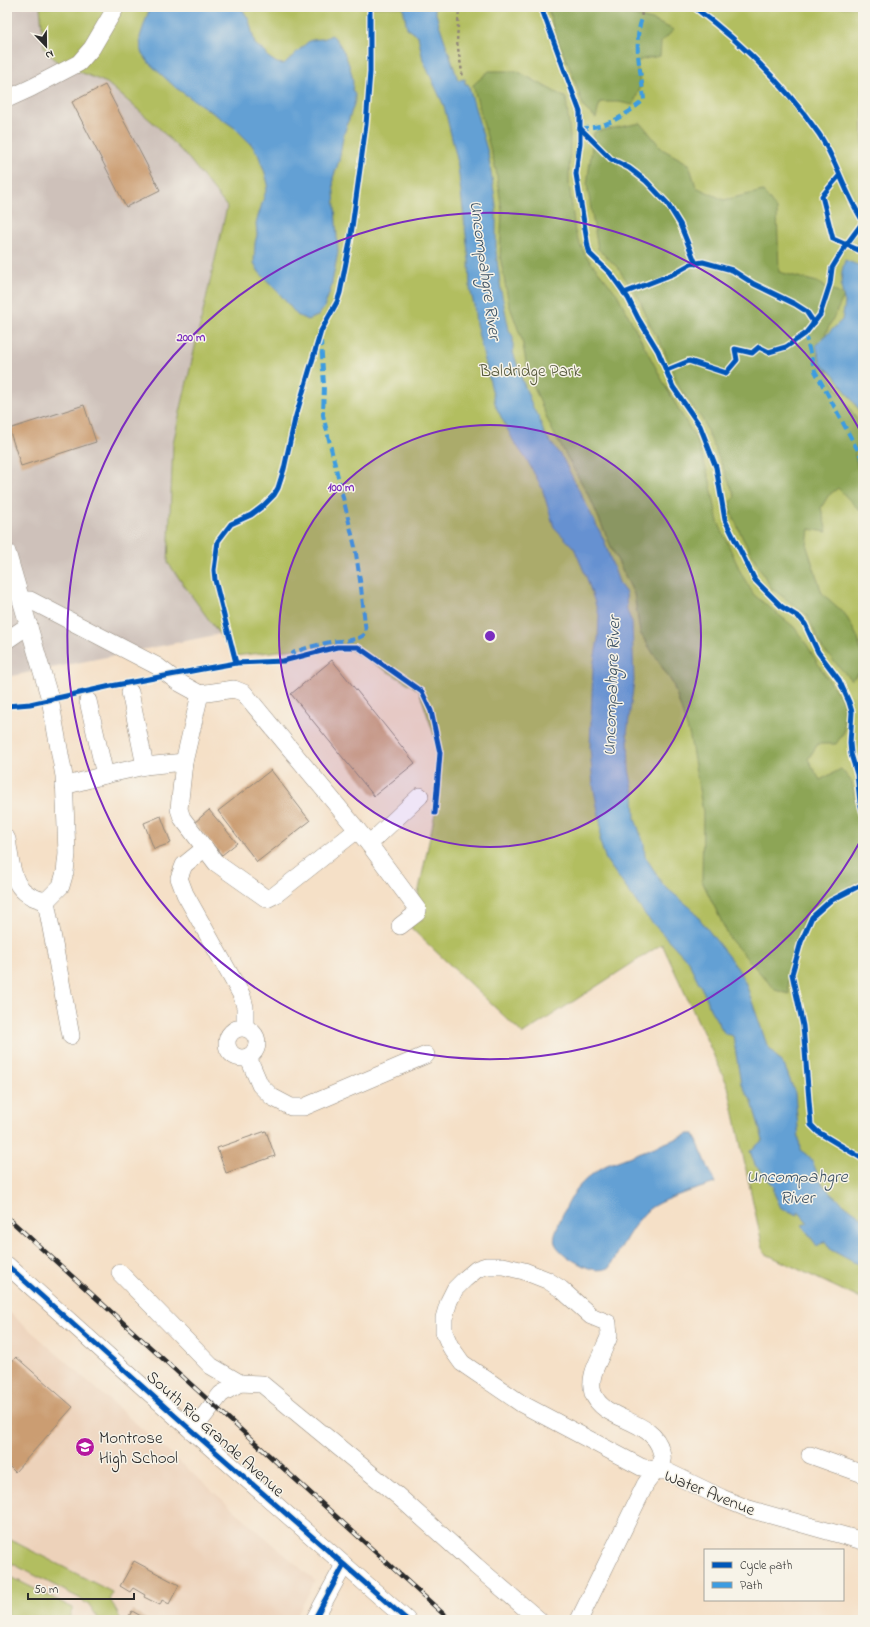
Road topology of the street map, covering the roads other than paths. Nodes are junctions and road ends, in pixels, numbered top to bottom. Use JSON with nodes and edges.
{"nodes":[{"id":1,"x":116,"y":7,"type":"edge"},
{"id":2,"x":7,"y":99,"type":"edge"},
{"id":3,"x":7,"y":552,"type":"edge"},
{"id":4,"x":21,"y":600,"type":"junction"},
{"id":5,"x":29,"y":625,"type":"junction"},
{"id":6,"x":7,"y":640,"type":"edge"},
{"id":7,"x":130,"y":692,"type":"dead end"},
{"id":8,"x":200,"y":694,"type":"junction"},
{"id":9,"x":88,"y":701,"type":"dead end"},
{"id":10,"x":184,"y":762,"type":"junction"},
{"id":11,"x":145,"y":766,"type":"junction"},
{"id":12,"x":105,"y":775,"type":"junction"},
{"id":13,"x":64,"y":786,"type":"junction"},
{"id":14,"x":420,"y":796,"type":"dead end"},
{"id":15,"x":357,"y":830,"type":"junction"},
{"id":16,"x":7,"y":839,"type":"edge"},
{"id":17,"x":369,"y":844,"type":"junction"},
{"id":18,"x":205,"y":848,"type":"junction"},
{"id":19,"x":46,"y":902,"type":"junction"},
{"id":20,"x":400,"y":926,"type":"dead end"},
{"id":21,"x":245,"y":1028,"type":"junction"},
{"id":22,"x":71,"y":1036,"type":"dead end"},
{"id":23,"x":426,"y":1055,"type":"dead end"},
{"id":24,"x":248,"y":1057,"type":"junction"},
{"id":25,"x":7,"y":1265,"type":"edge"},
{"id":26,"x":120,"y":1273,"type":"dead end"},
{"id":27,"x":240,"y":1383,"type":"junction"},
{"id":28,"x":192,"y":1431,"type":"junction"},
{"id":29,"x":810,"y":1455,"type":"dead end"},
{"id":30,"x":657,"y":1471,"type":"junction"},
{"id":31,"x":863,"y":1474,"type":"edge"},
{"id":32,"x":863,"y":1541,"type":"edge"},
{"id":33,"x":344,"y":1565,"type":"junction"},
{"id":34,"x":314,"y":1620,"type":"edge"},
{"id":35,"x":407,"y":1620,"type":"edge"},
{"id":36,"x":539,"y":1620,"type":"edge"},
{"id":37,"x":579,"y":1620,"type":"edge"}],
"edges":[{"from":1,"to":2,"type":"street"},
{"from":3,"to":4,"type":"street"},
{"from":4,"to":5,"type":"street"},
{"from":4,"to":8,"type":"street"},
{"from":5,"to":6,"type":"street"},
{"from":5,"to":13,"type":"street"},
{"from":7,"to":11,"type":"street"},
{"from":8,"to":10,"type":"street"},
{"from":8,"to":15,"type":"street"},
{"from":9,"to":12,"type":"street"},
{"from":10,"to":11,"type":"street"},
{"from":10,"to":18,"type":"street"},
{"from":11,"to":12,"type":"street"},
{"from":12,"to":13,"type":"street"},
{"from":13,"to":19,"type":"street"},
{"from":14,"to":17,"type":"street"},
{"from":15,"to":17,"type":"street"},
{"from":15,"to":18,"type":"street"},
{"from":16,"to":19,"type":"street"},
{"from":17,"to":20,"type":"street"},
{"from":18,"to":21,"type":"street"},
{"from":19,"to":22,"type":"street"},
{"from":21,"to":24,"type":"street"},
{"from":21,"to":24,"type":"street"},
{"from":23,"to":24,"type":"street"},
{"from":25,"to":28,"type":"street","name":"South Rio Grande Avenue"},
{"from":26,"to":27,"type":"street"},
{"from":27,"to":28,"type":"street"},
{"from":27,"to":36,"type":"street"},
{"from":28,"to":33,"type":"street","name":"South Rio Grande Avenue"},
{"from":29,"to":31,"type":"street"},
{"from":30,"to":30,"type":"street","name":"Water Avenue"},
{"from":30,"to":32,"type":"street","name":"Water Avenue"},
{"from":30,"to":37,"type":"street"},
{"from":33,"to":34,"type":"street"},
{"from":33,"to":35,"type":"street","name":"South Rio Grande Avenue"}]}
